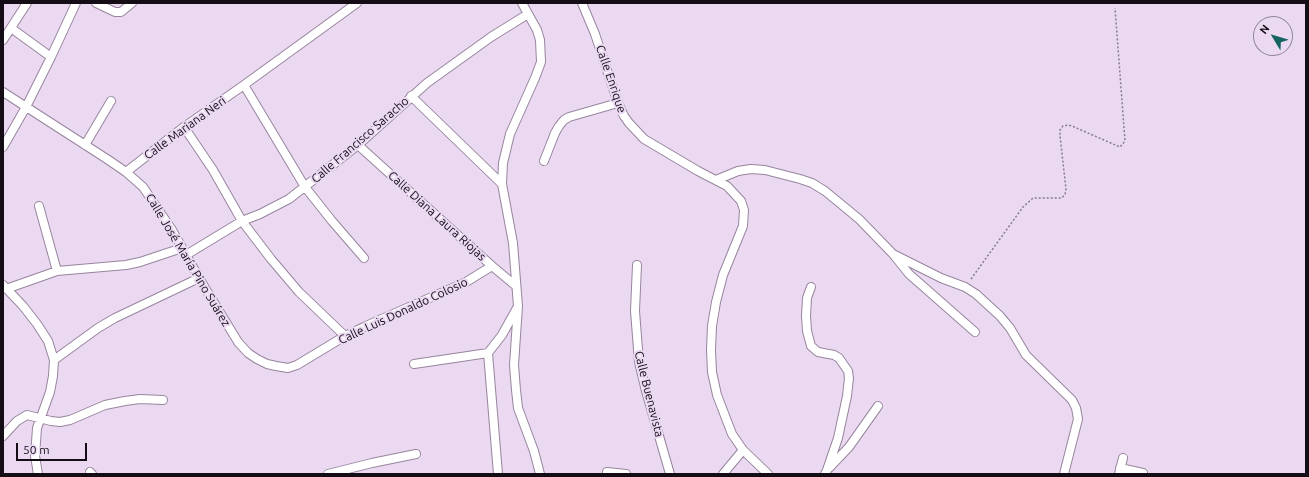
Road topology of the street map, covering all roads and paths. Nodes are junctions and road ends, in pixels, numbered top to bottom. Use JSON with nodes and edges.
{"nodes":[{"id":1,"x":27,"y":3,"type":"edge"},
{"id":2,"x":76,"y":3,"type":"edge"},
{"id":3,"x":96,"y":3,"type":"edge"},
{"id":4,"x":132,"y":3,"type":"edge"},
{"id":5,"x":358,"y":3,"type":"edge"},
{"id":6,"x":522,"y":3,"type":"edge"},
{"id":7,"x":582,"y":3,"type":"edge"},
{"id":8,"x":1114,"y":8,"type":"dead end"},
{"id":9,"x":528,"y":14,"type":"junction"},
{"id":10,"x":11,"y":28,"type":"junction"},
{"id":11,"x":3,"y":40,"type":"edge"},
{"id":12,"x":51,"y":57,"type":"junction"},
{"id":13,"x":244,"y":85,"type":"junction"},
{"id":14,"x":3,"y":92,"type":"edge"},
{"id":15,"x":411,"y":96,"type":"junction"},
{"id":16,"x":111,"y":101,"type":"dead end"},
{"id":17,"x":618,"y":103,"type":"junction"},
{"id":18,"x":26,"y":107,"type":"junction"},
{"id":19,"x":184,"y":127,"type":"junction"},
{"id":20,"x":85,"y":144,"type":"junction"},
{"id":21,"x":358,"y":145,"type":"junction"},
{"id":22,"x":3,"y":147,"type":"edge"},
{"id":23,"x":544,"y":161,"type":"dead end"},
{"id":24,"x":126,"y":172,"type":"junction"},
{"id":25,"x":716,"y":180,"type":"junction"},
{"id":26,"x":502,"y":184,"type":"junction"},
{"id":27,"x":305,"y":187,"type":"junction"},
{"id":28,"x":39,"y":206,"type":"dead end"},
{"id":29,"x":242,"y":221,"type":"junction"},
{"id":30,"x":184,"y":252,"type":"junction"},
{"id":31,"x":893,"y":254,"type":"junction"},
{"id":32,"x":364,"y":258,"type":"dead end"},
{"id":33,"x":637,"y":265,"type":"dead end"},
{"id":34,"x":492,"y":266,"type":"junction"},
{"id":35,"x":57,"y":271,"type":"junction"},
{"id":36,"x":199,"y":278,"type":"junction"},
{"id":37,"x":516,"y":286,"type":"junction"},
{"id":38,"x":5,"y":287,"type":"edge"},
{"id":39,"x":811,"y":287,"type":"dead end"},
{"id":40,"x":965,"y":288,"type":"junction"},
{"id":41,"x":518,"y":306,"type":"junction"},
{"id":42,"x":975,"y":332,"type":"dead end"},
{"id":43,"x":345,"y":336,"type":"junction"},
{"id":44,"x":248,"y":353,"type":"joint"},
{"id":45,"x":488,"y":353,"type":"junction"},
{"id":46,"x":54,"y":360,"type":"junction"},
{"id":47,"x":414,"y":364,"type":"dead end"},
{"id":48,"x":163,"y":400,"type":"dead end"},
{"id":49,"x":878,"y":406,"type":"dead end"},
{"id":50,"x":40,"y":418,"type":"junction"},
{"id":51,"x":3,"y":436,"type":"edge"},
{"id":52,"x":743,"y":450,"type":"junction"},
{"id":53,"x":416,"y":454,"type":"dead end"},
{"id":54,"x":1123,"y":458,"type":"dead end"},
{"id":55,"x":1120,"y":471,"type":"edge"},
{"id":56,"x":607,"y":472,"type":"dead end"},
{"id":57,"x":826,"y":472,"type":"edge"},
{"id":58,"x":1143,"y":473,"type":"edge"},
{"id":59,"x":38,"y":474,"type":"edge"},
{"id":60,"x":328,"y":474,"type":"edge"},
{"id":61,"x":498,"y":474,"type":"edge"},
{"id":62,"x":540,"y":474,"type":"edge"},
{"id":63,"x":626,"y":474,"type":"edge"},
{"id":64,"x":670,"y":474,"type":"edge"},
{"id":65,"x":723,"y":474,"type":"edge"},
{"id":66,"x":768,"y":474,"type":"edge"},
{"id":67,"x":1064,"y":474,"type":"edge"}],
"edges":[{"from":1,"to":10,"type":"street"},
{"from":2,"to":12,"type":"street"},
{"from":3,"to":4,"type":"street"},
{"from":5,"to":13,"type":"street","name":"Calle Mariana Neri"},
{"from":6,"to":9,"type":"street"},
{"from":7,"to":17,"type":"street","name":"Calle Enrique"},
{"from":8,"to":40,"type":"path"},
{"from":9,"to":15,"type":"street","name":"Calle Francisco Saracho"},
{"from":9,"to":26,"type":"street"},
{"from":10,"to":11,"type":"street"},
{"from":10,"to":12,"type":"street"},
{"from":12,"to":18,"type":"street"},
{"from":13,"to":19,"type":"street","name":"Calle Mariana Neri"},
{"from":13,"to":27,"type":"street"},
{"from":14,"to":18,"type":"street","name":"Calle José María Pino Suárez"},
{"from":15,"to":21,"type":"street","name":"Calle Francisco Saracho"},
{"from":15,"to":26,"type":"street"},
{"from":16,"to":20,"type":"street"},
{"from":17,"to":23,"type":"street"},
{"from":17,"to":25,"type":"street","name":"Calle Enrique"},
{"from":18,"to":20,"type":"street","name":"Calle José María Pino Suárez"},
{"from":18,"to":22,"type":"street"},
{"from":19,"to":24,"type":"street","name":"Calle Mariana Neri"},
{"from":19,"to":29,"type":"street"},
{"from":20,"to":24,"type":"street","name":"Calle José María Pino Suárez"},
{"from":21,"to":27,"type":"street","name":"Calle Francisco Saracho"},
{"from":21,"to":34,"type":"street","name":"Calle Diana Laura Riojas"},
{"from":24,"to":30,"type":"street","name":"Calle José María Pino Suárez"},
{"from":25,"to":31,"type":"street"},
{"from":25,"to":52,"type":"street","name":"Calle Enrique"},
{"from":26,"to":37,"type":"street"},
{"from":27,"to":29,"type":"street","name":"Calle Francisco Saracho"},
{"from":27,"to":32,"type":"street"},
{"from":28,"to":35,"type":"street"},
{"from":29,"to":30,"type":"street","name":"Calle Francisco Saracho"},
{"from":29,"to":43,"type":"street"},
{"from":30,"to":35,"type":"street","name":"Calle Francisco Saracho"},
{"from":30,"to":36,"type":"street","name":"Calle José María Pino Suárez"},
{"from":31,"to":40,"type":"street"},
{"from":31,"to":42,"type":"street"},
{"from":33,"to":64,"type":"street","name":"Calle Buenavista"},
{"from":34,"to":37,"type":"street","name":"Calle Diana Laura Riojas"},
{"from":34,"to":43,"type":"street","name":"Calle Luis Donaldo Colosio"},
{"from":35,"to":38,"type":"street","name":"Calle Francisco Saracho"},
{"from":36,"to":44,"type":"street","name":"Calle José María Pino Suárez"},
{"from":36,"to":46,"type":"street"},
{"from":37,"to":41,"type":"street"},
{"from":38,"to":46,"type":"street"},
{"from":39,"to":57,"type":"street"},
{"from":40,"to":67,"type":"street"},
{"from":41,"to":45,"type":"street"},
{"from":41,"to":62,"type":"street"},
{"from":43,"to":44,"type":"street","name":"Calle Luis Donaldo Colosio"},
{"from":45,"to":47,"type":"street"},
{"from":45,"to":61,"type":"street"},
{"from":46,"to":50,"type":"street"},
{"from":48,"to":50,"type":"street"},
{"from":49,"to":57,"type":"street"},
{"from":50,"to":51,"type":"street"},
{"from":50,"to":59,"type":"street"},
{"from":52,"to":65,"type":"street"},
{"from":52,"to":66,"type":"street","name":"Calle Enrique"},
{"from":53,"to":60,"type":"street"},
{"from":54,"to":55,"type":"street"},
{"from":55,"to":58,"type":"street"},
{"from":56,"to":63,"type":"street"}]}
